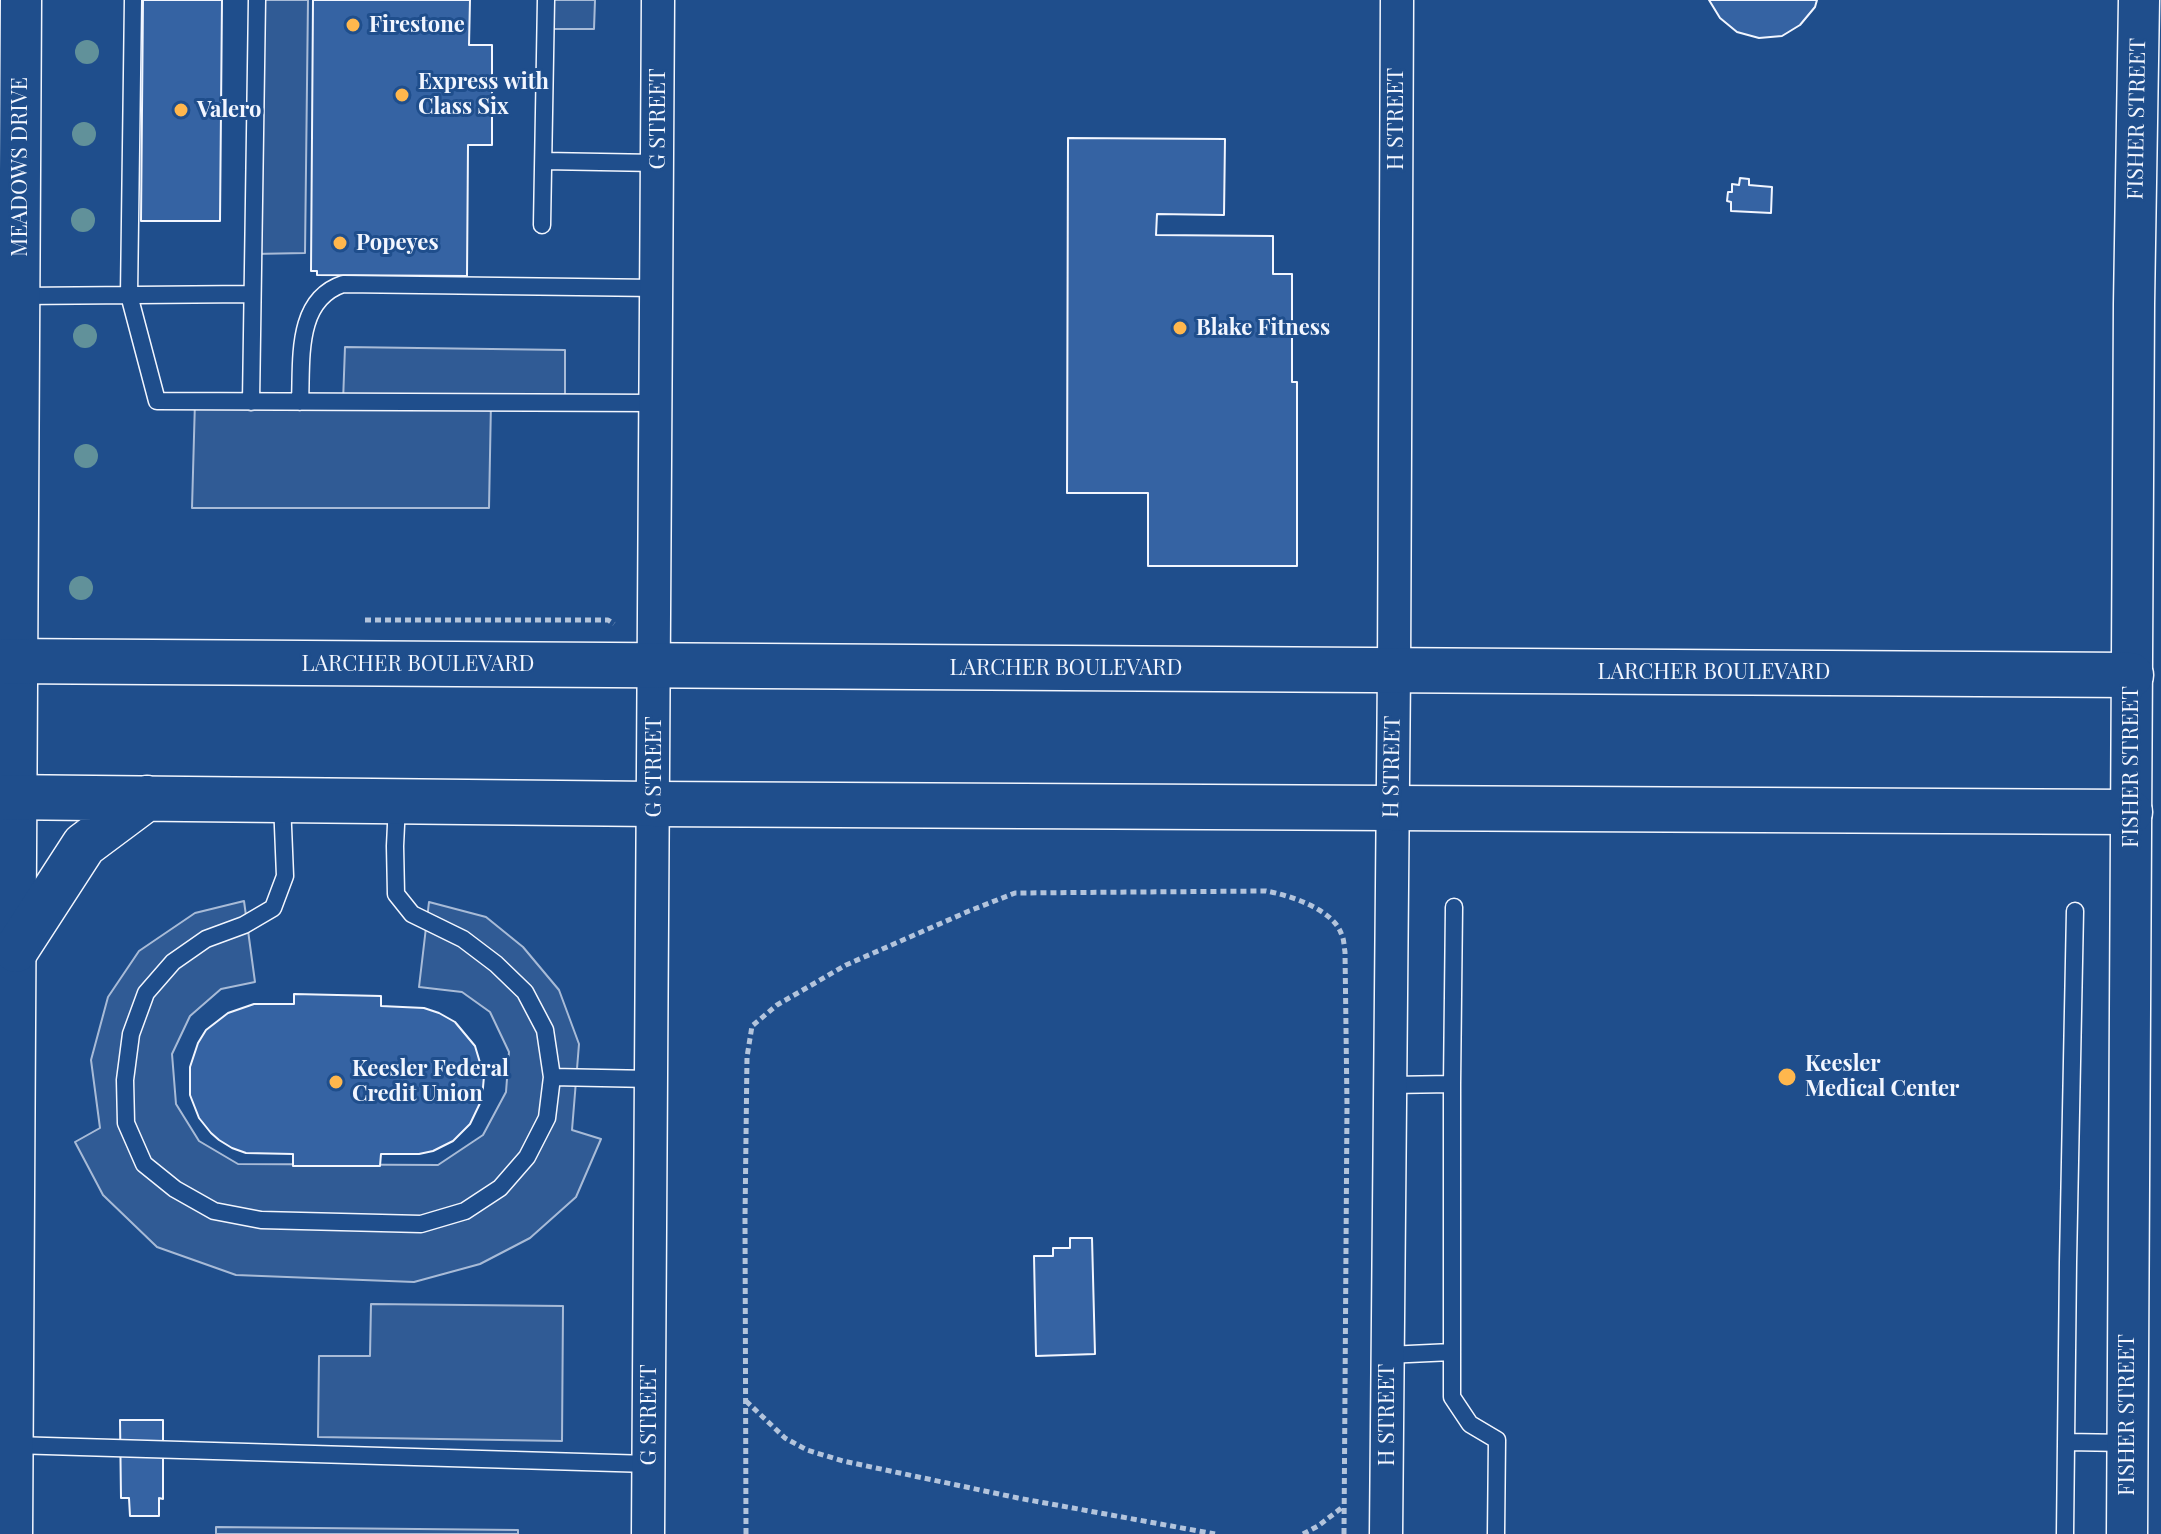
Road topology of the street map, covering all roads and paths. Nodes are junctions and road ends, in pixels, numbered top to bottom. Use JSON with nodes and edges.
{"nodes":[{"id":1,"x":21,"y":0,"type":"edge"},
{"id":2,"x":133,"y":0,"type":"edge"},
{"id":3,"x":257,"y":0,"type":"edge"},
{"id":4,"x":546,"y":0,"type":"edge"},
{"id":5,"x":658,"y":0,"type":"edge"},
{"id":6,"x":1397,"y":0,"type":"edge"},
{"id":7,"x":2139,"y":0,"type":"edge"},
{"id":8,"x":544,"y":161,"type":"junction"},
{"id":9,"x":657,"y":163,"type":"junction"},
{"id":10,"x":542,"y":225,"type":"dead end"},
{"id":11,"x":656,"y":288,"type":"junction"},
{"id":12,"x":252,"y":294,"type":"junction"},
{"id":13,"x":129,"y":295,"type":"junction"},
{"id":14,"x":19,"y":296,"type":"junction"},
{"id":15,"x":251,"y":402,"type":"junction"},
{"id":16,"x":300,"y":402,"type":"junction"},
{"id":17,"x":656,"y":403,"type":"junction"},
{"id":18,"x":9,"y":661,"type":"edge"},
{"id":19,"x":654,"y":665,"type":"junction"},
{"id":20,"x":1394,"y":670,"type":"junction"},
{"id":21,"x":2131,"y":675,"type":"junction"},
{"id":22,"x":8,"y":797,"type":"edge"},
{"id":23,"x":147,"y":798,"type":"junction"},
{"id":24,"x":282,"y":800,"type":"junction"},
{"id":25,"x":397,"y":801,"type":"junction"},
{"id":26,"x":653,"y":804,"type":"junction"},
{"id":27,"x":1392,"y":808,"type":"junction"},
{"id":28,"x":2130,"y":812,"type":"junction"},
{"id":29,"x":1454,"y":907,"type":"dead end"},
{"id":30,"x":2075,"y":911,"type":"dead end"},
{"id":31,"x":16,"y":950,"type":"junction"},
{"id":32,"x":552,"y":1077,"type":"junction"},
{"id":33,"x":651,"y":1079,"type":"junction"},
{"id":34,"x":1452,"y":1084,"type":"junction"},
{"id":35,"x":1390,"y":1085,"type":"junction"},
{"id":36,"x":1452,"y":1352,"type":"junction"},
{"id":37,"x":1387,"y":1355,"type":"junction"},
{"id":38,"x":746,"y":1401,"type":"junction"},
{"id":39,"x":2066,"y":1442,"type":"junction"},
{"id":40,"x":2127,"y":1443,"type":"junction"},
{"id":41,"x":13,"y":1445,"type":"junction"},
{"id":42,"x":649,"y":1464,"type":"junction"},
{"id":43,"x":1344,"y":1506,"type":"junction"},
{"id":44,"x":12,"y":1534,"type":"edge"},
{"id":45,"x":648,"y":1534,"type":"edge"},
{"id":46,"x":746,"y":1534,"type":"edge"},
{"id":47,"x":1215,"y":1534,"type":"edge"},
{"id":48,"x":1303,"y":1534,"type":"edge"},
{"id":49,"x":1344,"y":1534,"type":"edge"},
{"id":50,"x":1386,"y":1534,"type":"edge"},
{"id":51,"x":1496,"y":1534,"type":"edge"},
{"id":52,"x":2065,"y":1534,"type":"edge"},
{"id":53,"x":2127,"y":1534,"type":"edge"}],
"edges":[{"from":1,"to":14,"type":"street","name":"MEADOWS DRIVE"},
{"from":2,"to":13,"type":"lane"},
{"from":3,"to":12,"type":"lane"},
{"from":4,"to":8,"type":"lane"},
{"from":5,"to":9,"type":"street","name":"G STREET"},
{"from":6,"to":20,"type":"street","name":"H STREET"},
{"from":7,"to":21,"type":"street","name":"FISHER STREET"},
{"from":8,"to":9,"type":"lane"},
{"from":8,"to":10,"type":"lane"},
{"from":9,"to":11,"type":"street","name":"G STREET"},
{"from":11,"to":16,"type":"lane"},
{"from":11,"to":17,"type":"street","name":"G STREET"},
{"from":12,"to":13,"type":"lane"},
{"from":12,"to":15,"type":"lane"},
{"from":13,"to":14,"type":"lane"},
{"from":13,"to":15,"type":"lane"},
{"from":14,"to":18,"type":"street","name":"MEADOWS DRIVE"},
{"from":15,"to":16,"type":"lane"},
{"from":16,"to":17,"type":"lane"},
{"from":17,"to":19,"type":"street","name":"G STREET"},
{"from":18,"to":19,"type":"main road","name":"LARCHER BOULEVARD"},
{"from":18,"to":22,"type":"street","name":"MEADOWS DRIVE"},
{"from":19,"to":20,"type":"main road","name":"LARCHER BOULEVARD"},
{"from":19,"to":26,"type":"street","name":"G STREET"},
{"from":20,"to":21,"type":"main road","name":"LARCHER BOULEVARD"},
{"from":20,"to":27,"type":"street","name":"H STREET"},
{"from":21,"to":28,"type":"street","name":"FISHER STREET"},
{"from":22,"to":23,"type":"main road"},
{"from":22,"to":31,"type":"street","name":"MEADOWS DRIVE"},
{"from":23,"to":24,"type":"main road"},
{"from":23,"to":31,"type":"main road"},
{"from":24,"to":25,"type":"main road"},
{"from":24,"to":32,"type":"lane"},
{"from":25,"to":26,"type":"main road"},
{"from":25,"to":32,"type":"lane"},
{"from":26,"to":27,"type":"main road"},
{"from":26,"to":33,"type":"street","name":"G STREET"},
{"from":27,"to":28,"type":"main road"},
{"from":27,"to":35,"type":"street","name":"H STREET"},
{"from":28,"to":40,"type":"street","name":"FISHER STREET"},
{"from":29,"to":34,"type":"lane"},
{"from":30,"to":39,"type":"lane"},
{"from":31,"to":41,"type":"street","name":"MEADOWS DRIVE"},
{"from":32,"to":33,"type":"lane"},
{"from":33,"to":42,"type":"street","name":"G STREET"},
{"from":34,"to":35,"type":"lane"},
{"from":34,"to":36,"type":"lane"},
{"from":35,"to":37,"type":"street","name":"H STREET"},
{"from":36,"to":37,"type":"lane"},
{"from":36,"to":51,"type":"lane"},
{"from":37,"to":50,"type":"street","name":"H STREET"},
{"from":38,"to":43,"type":"path"},
{"from":38,"to":46,"type":"path"},
{"from":38,"to":47,"type":"path"},
{"from":39,"to":40,"type":"lane"},
{"from":39,"to":52,"type":"lane"},
{"from":40,"to":53,"type":"street","name":"FISHER STREET"},
{"from":41,"to":42,"type":"lane"},
{"from":41,"to":44,"type":"street","name":"MEADOWS DRIVE"},
{"from":42,"to":45,"type":"street","name":"G STREET"},
{"from":43,"to":48,"type":"path"},
{"from":43,"to":49,"type":"path"}]}
